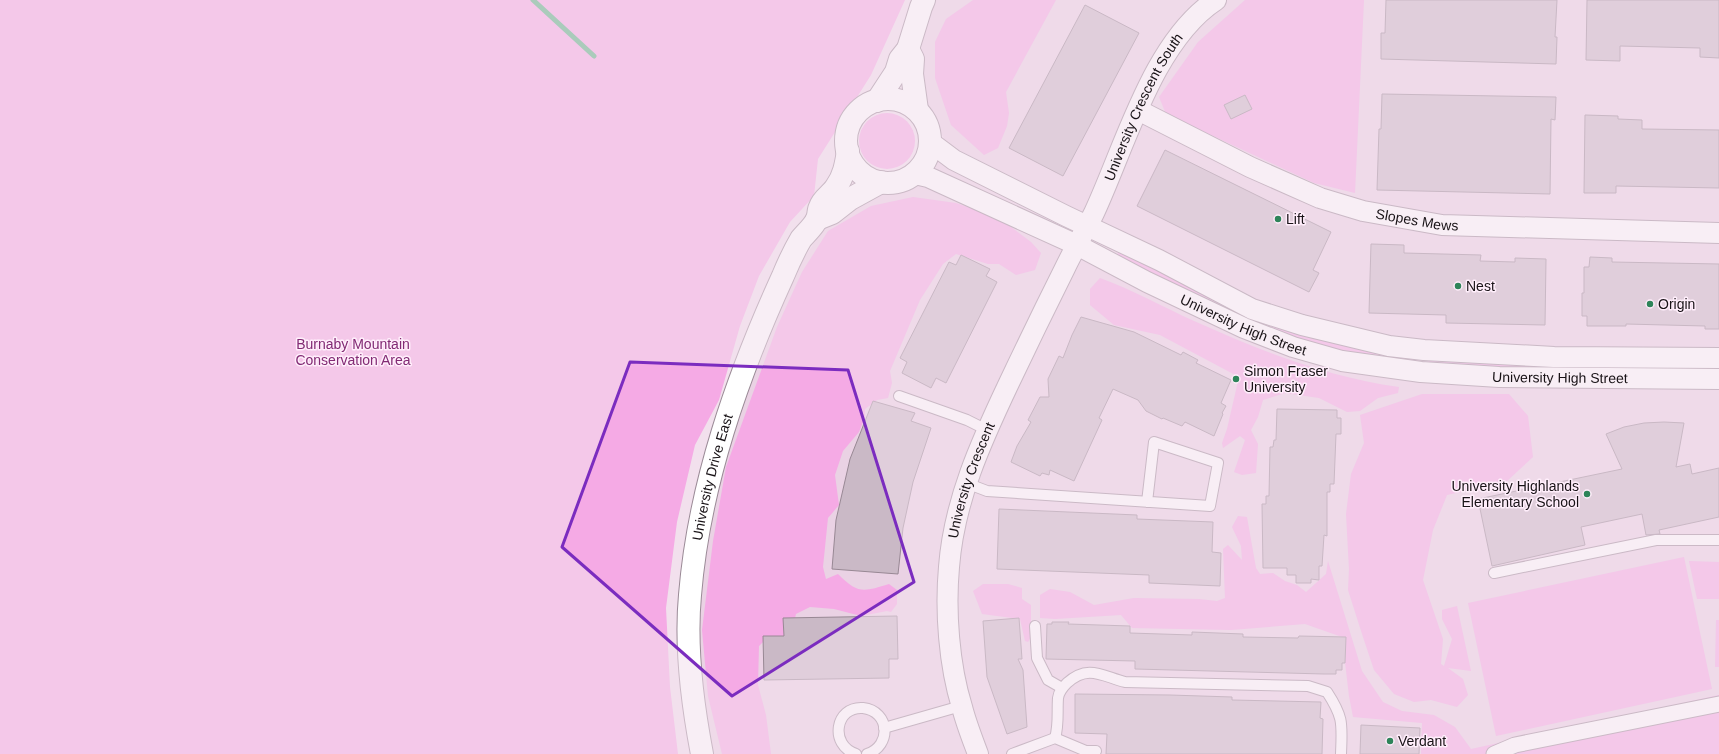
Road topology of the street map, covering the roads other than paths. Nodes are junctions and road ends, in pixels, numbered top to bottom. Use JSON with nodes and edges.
{"nodes":[{"id":1,"x":924,"y":0,"type":"edge"},
{"id":2,"x":1216,"y":0,"type":"edge"},
{"id":3,"x":908,"y":49,"type":"junction"},
{"id":4,"x":877,"y":101,"type":"junction"},
{"id":5,"x":916,"y":110,"type":"junction"},
{"id":6,"x":1138,"y":110,"type":"junction"},
{"id":7,"x":930,"y":142,"type":"junction"},
{"id":8,"x":848,"y":151,"type":"junction"},
{"id":9,"x":915,"y":174,"type":"junction"},
{"id":10,"x":881,"y":182,"type":"junction"},
{"id":11,"x":817,"y":219,"type":"junction"},
{"id":12,"x":1087,"y":226,"type":"junction"},
{"id":13,"x":1719,"y":233,"type":"edge"},
{"id":14,"x":1076,"y":245,"type":"junction"},
{"id":15,"x":1719,"y":358,"type":"edge"},
{"id":16,"x":1719,"y":379,"type":"edge"},
{"id":17,"x":900,"y":396,"type":"dead end"},
{"id":18,"x":987,"y":430,"type":"junction"},
{"id":19,"x":966,"y":483,"type":"junction"},
{"id":20,"x":1147,"y":502,"type":"junction"},
{"id":21,"x":1719,"y":540,"type":"edge"},
{"id":22,"x":1494,"y":573,"type":"dead end"},
{"id":23,"x":1035,"y":626,"type":"dead end"},
{"id":24,"x":1062,"y":688,"type":"junction"},
{"id":25,"x":1719,"y":704,"type":"edge"},
{"id":26,"x":961,"y":706,"type":"junction"},
{"id":27,"x":884,"y":728,"type":"junction"},
{"id":28,"x":1055,"y":738,"type":"junction"},
{"id":29,"x":1096,"y":751,"type":"dead end"},
{"id":30,"x":702,"y":754,"type":"edge"},
{"id":31,"x":856,"y":754,"type":"edge"},
{"id":32,"x":867,"y":754,"type":"edge"},
{"id":33,"x":978,"y":754,"type":"edge"},
{"id":34,"x":1012,"y":754,"type":"edge"},
{"id":35,"x":1341,"y":754,"type":"edge"},
{"id":36,"x":1494,"y":754,"type":"edge"}],
"edges":[{"from":1,"to":3,"type":"street"},
{"from":2,"to":6,"type":"street","name":"University Crescent South"},
{"from":3,"to":4,"type":"street"},
{"from":3,"to":5,"type":"street"},
{"from":4,"to":5,"type":"street"},
{"from":4,"to":8,"type":"street"},
{"from":5,"to":7,"type":"street"},
{"from":6,"to":12,"type":"street","name":"University Crescent South"},
{"from":6,"to":13,"type":"street","name":"Slopes Mews"},
{"from":7,"to":9,"type":"street"},
{"from":7,"to":12,"type":"street","name":"University High Street"},
{"from":8,"to":10,"type":"street"},
{"from":8,"to":11,"type":"street","name":"University Drive East"},
{"from":9,"to":10,"type":"street"},
{"from":9,"to":14,"type":"street","name":"University High Street"},
{"from":10,"to":11,"type":"street","name":"University Drive East"},
{"from":11,"to":30,"type":"street","name":"University Drive East"},
{"from":12,"to":14,"type":"street","name":"University Crescent"},
{"from":12,"to":15,"type":"street","name":"University High Street"},
{"from":14,"to":16,"type":"street","name":"University High Street"},
{"from":14,"to":18,"type":"street","name":"University Crescent"},
{"from":17,"to":18,"type":"lane"},
{"from":18,"to":19,"type":"street","name":"University Crescent"},
{"from":19,"to":20,"type":"lane"},
{"from":19,"to":26,"type":"street","name":"University Crescent"},
{"from":20,"to":20,"type":"lane"},
{"from":21,"to":22,"type":"lane"},
{"from":23,"to":24,"type":"lane"},
{"from":24,"to":28,"type":"lane"},
{"from":24,"to":35,"type":"lane"},
{"from":25,"to":36,"type":"street"},
{"from":26,"to":27,"type":"lane"},
{"from":26,"to":33,"type":"street","name":"University Crescent"},
{"from":27,"to":31,"type":"lane"},
{"from":27,"to":32,"type":"lane"},
{"from":28,"to":29,"type":"lane"},
{"from":28,"to":34,"type":"lane"}]}
